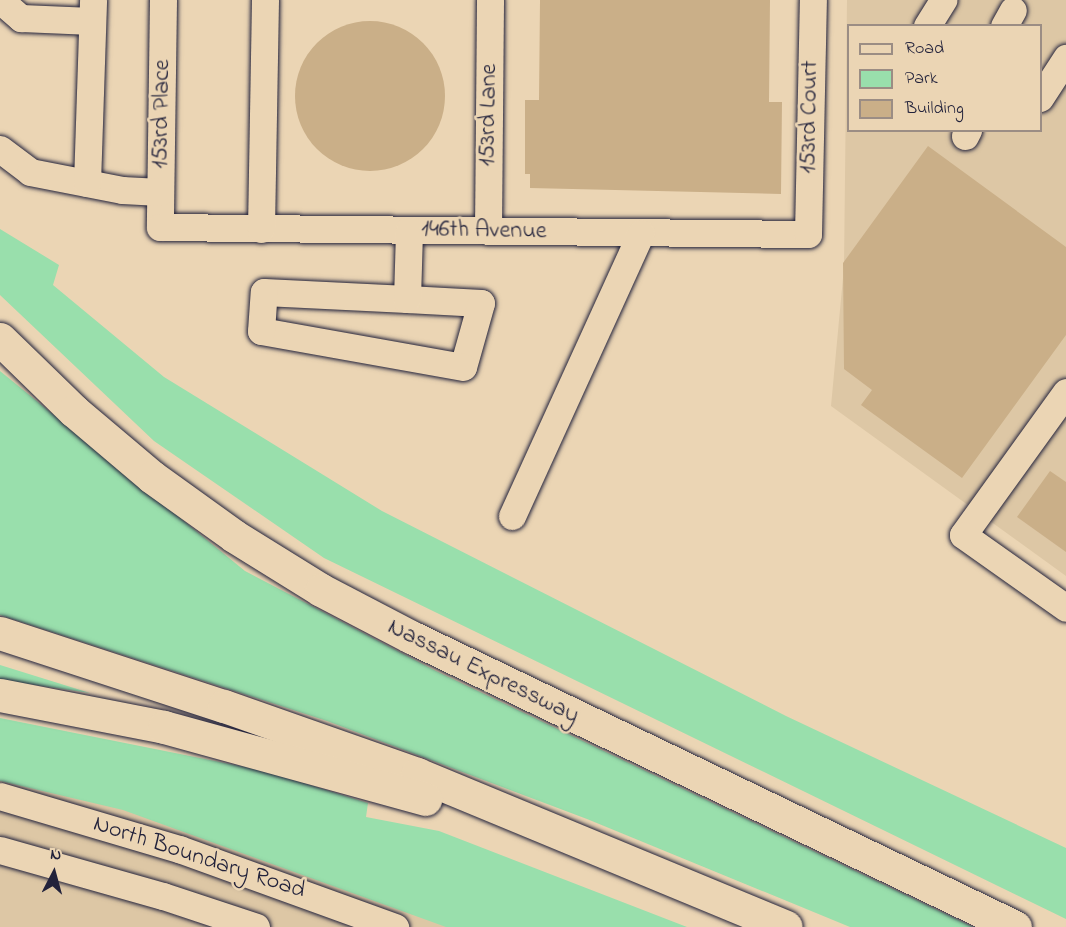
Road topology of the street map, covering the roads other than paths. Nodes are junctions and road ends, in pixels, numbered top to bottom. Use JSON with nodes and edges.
{"nodes":[{"id":1,"x":0,"y":0,"type":"edge"},
{"id":2,"x":163,"y":0,"type":"edge"},
{"id":3,"x":265,"y":0,"type":"edge"},
{"id":4,"x":490,"y":0,"type":"edge"},
{"id":5,"x":813,"y":0,"type":"edge"},
{"id":6,"x":943,"y":0,"type":"edge"},
{"id":7,"x":93,"y":10,"type":"edge"},
{"id":8,"x":928,"y":24,"type":"edge"},
{"id":9,"x":1066,"y":58,"type":"edge"},
{"id":10,"x":1042,"y":96,"type":"edge"},
{"id":11,"x":0,"y":149,"type":"edge"},
{"id":12,"x":87,"y":183,"type":"junction"},
{"id":13,"x":160,"y":192,"type":"junction"},
{"id":14,"x":160,"y":227,"type":"joint"},
{"id":15,"x":261,"y":229,"type":"junction"},
{"id":16,"x":410,"y":230,"type":"junction"},
{"id":17,"x":488,"y":231,"type":"junction"},
{"id":18,"x":642,"y":233,"type":"junction"},
{"id":19,"x":808,"y":234,"type":"joint"},
{"id":20,"x":407,"y":299,"type":"junction"},
{"id":21,"x":0,"y":339,"type":"edge"},
{"id":22,"x":1066,"y":392,"type":"edge"},
{"id":23,"x":512,"y":516,"type":"dead end"},
{"id":24,"x":1066,"y":608,"type":"edge"},
{"id":25,"x":0,"y":633,"type":"edge"},
{"id":26,"x":0,"y":695,"type":"edge"},
{"id":27,"x":0,"y":796,"type":"edge"},
{"id":28,"x":0,"y":850,"type":"edge"},
{"id":29,"x":653,"y":872,"type":"junction"},
{"id":30,"x":256,"y":927,"type":"edge"},
{"id":31,"x":395,"y":927,"type":"edge"},
{"id":32,"x":786,"y":927,"type":"edge"},
{"id":33,"x":1015,"y":927,"type":"edge"}],
"edges":[{"from":1,"to":7,"type":"street"},
{"from":2,"to":13,"type":"street","name":"153rd Place"},
{"from":3,"to":15,"type":"street"},
{"from":4,"to":17,"type":"street","name":"153rd Lane"},
{"from":5,"to":19,"type":"street","name":"153rd Court"},
{"from":6,"to":8,"type":"street"},
{"from":7,"to":12,"type":"street"},
{"from":9,"to":10,"type":"street"},
{"from":11,"to":12,"type":"street"},
{"from":12,"to":13,"type":"street"},
{"from":13,"to":14,"type":"street","name":"153rd Place"},
{"from":14,"to":15,"type":"street","name":"146th Avenue"},
{"from":15,"to":16,"type":"street","name":"146th Avenue"},
{"from":16,"to":17,"type":"street","name":"146th Avenue"},
{"from":16,"to":20,"type":"street"},
{"from":17,"to":18,"type":"street","name":"146th Avenue"},
{"from":18,"to":19,"type":"street","name":"146th Avenue"},
{"from":18,"to":23,"type":"street"},
{"from":20,"to":20,"type":"street"},
{"from":21,"to":33,"type":"highway","name":"Nassau Expressway"},
{"from":22,"to":24,"type":"street"},
{"from":25,"to":29,"type":"highway"},
{"from":26,"to":29,"type":"highway"},
{"from":27,"to":31,"type":"street","name":"North Boundary Road"},
{"from":28,"to":30,"type":"street","name":"North Boundary Road"},
{"from":29,"to":32,"type":"highway"}]}
